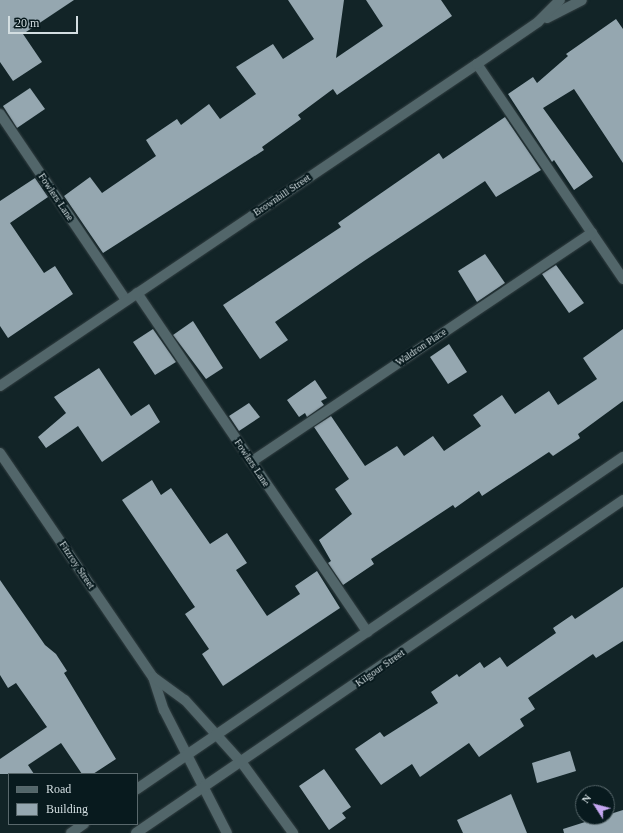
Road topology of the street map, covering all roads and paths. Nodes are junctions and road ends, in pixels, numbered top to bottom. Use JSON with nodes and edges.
{"nodes":[{"id":1,"x":560,"y":0,"type":"edge"},
{"id":2,"x":582,"y":0,"type":"edge"},
{"id":3,"x":538,"y":22,"type":"junction"},
{"id":4,"x":478,"y":64,"type":"junction"},
{"id":5,"x":0,"y":114,"type":"edge"},
{"id":6,"x":592,"y":233,"type":"junction"},
{"id":7,"x":623,"y":279,"type":"edge"},
{"id":8,"x":136,"y":293,"type":"junction"},
{"id":9,"x":126,"y":300,"type":"junction"},
{"id":10,"x":0,"y":386,"type":"edge"},
{"id":11,"x":0,"y":453,"type":"edge"},
{"id":12,"x":623,"y":457,"type":"edge"},
{"id":13,"x":251,"y":462,"type":"junction"},
{"id":14,"x":623,"y":500,"type":"edge"},
{"id":15,"x":367,"y":632,"type":"junction"},
{"id":16,"x":153,"y":677,"type":"junction"},
{"id":17,"x":216,"y":735,"type":"junction"},
{"id":18,"x":187,"y":755,"type":"junction"},
{"id":19,"x":242,"y":763,"type":"junction"},
{"id":20,"x":138,"y":787,"type":"edge"},
{"id":21,"x":203,"y":789,"type":"junction"},
{"id":22,"x":83,"y":825,"type":"edge"},
{"id":23,"x":71,"y":833,"type":"edge"},
{"id":24,"x":136,"y":833,"type":"edge"},
{"id":25,"x":227,"y":833,"type":"edge"},
{"id":26,"x":293,"y":833,"type":"edge"}],
"edges":[{"from":1,"to":3,"type":"street","name":"Brownbill Street"},
{"from":2,"to":3,"type":"street"},
{"from":3,"to":4,"type":"street","name":"Brownbill Street"},
{"from":4,"to":6,"type":"street"},
{"from":4,"to":8,"type":"street","name":"Brownbill Street"},
{"from":5,"to":9,"type":"street","name":"Fowlers Lane"},
{"from":6,"to":7,"type":"street"},
{"from":6,"to":13,"type":"street","name":"Waldron Place"},
{"from":8,"to":9,"type":"street","name":"Brownbill Street"},
{"from":8,"to":13,"type":"street","name":"Fowlers Lane"},
{"from":9,"to":10,"type":"street","name":"Brownbill Street"},
{"from":11,"to":16,"type":"street","name":"Fitzroy Street"},
{"from":12,"to":15,"type":"street"},
{"from":13,"to":15,"type":"street","name":"Fowlers Lane"},
{"from":14,"to":19,"type":"street","name":"Kilgour Street"},
{"from":15,"to":17,"type":"street"},
{"from":16,"to":17,"type":"street","name":"Fitzroy Street"},
{"from":16,"to":18,"type":"street","name":"Fitzroy Street"},
{"from":17,"to":18,"type":"street"},
{"from":17,"to":19,"type":"street","name":"Fitzroy Street"},
{"from":18,"to":20,"type":"street"},
{"from":18,"to":21,"type":"street","name":"Fitzroy Street"},
{"from":19,"to":21,"type":"street","name":"Kilgour Street"},
{"from":19,"to":26,"type":"street","name":"Fitzroy Street"},
{"from":21,"to":24,"type":"street","name":"Kilgour Street"},
{"from":21,"to":25,"type":"street","name":"Fitzroy Street"},
{"from":22,"to":23,"type":"street"}]}
